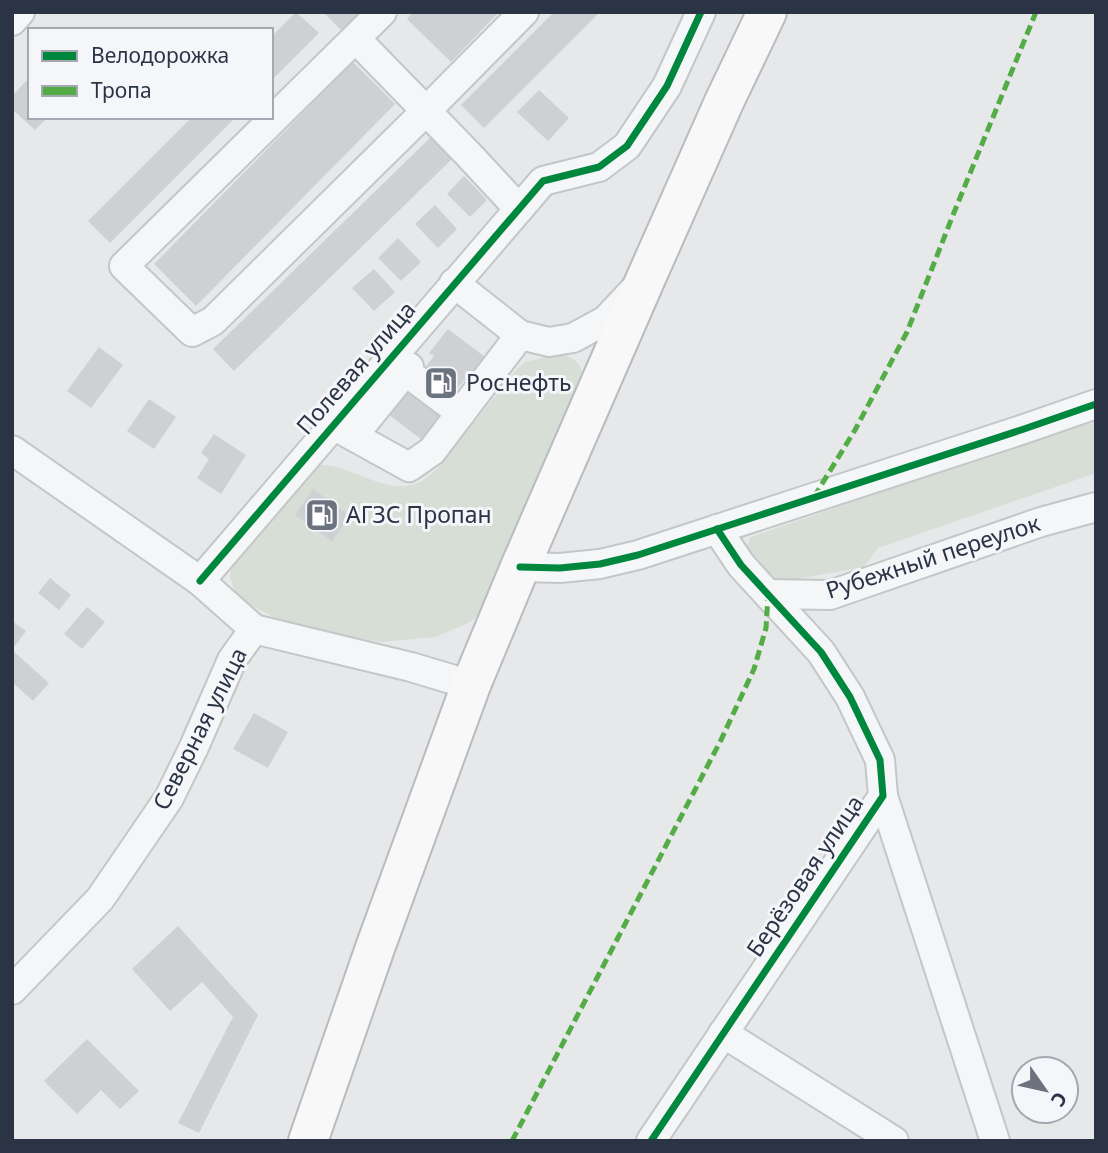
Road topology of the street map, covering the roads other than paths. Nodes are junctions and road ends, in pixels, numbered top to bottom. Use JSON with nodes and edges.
{"nodes":[{"id":1,"x":20,"y":12,"type":"edge"},
{"id":2,"x":382,"y":12,"type":"edge"},
{"id":3,"x":524,"y":12,"type":"edge"},
{"id":4,"x":701,"y":12,"type":"edge"},
{"id":5,"x":767,"y":12,"type":"edge"},
{"id":6,"x":12,"y":21,"type":"edge"},
{"id":7,"x":356,"y":38,"type":"junction"},
{"id":8,"x":426,"y":111,"type":"junction"},
{"id":9,"x":519,"y":209,"type":"junction"},
{"id":10,"x":646,"y":278,"type":"junction"},
{"id":11,"x":461,"y":288,"type":"junction"},
{"id":12,"x":520,"y":335,"type":"junction"},
{"id":13,"x":405,"y":371,"type":"junction"},
{"id":14,"x":1096,"y":404,"type":"edge"},
{"id":15,"x":461,"y":414,"type":"junction"},
{"id":16,"x":343,"y":431,"type":"junction"},
{"id":17,"x":12,"y":450,"type":"edge"},
{"id":18,"x":1096,"y":507,"type":"edge"},
{"id":19,"x":717,"y":529,"type":"junction"},
{"id":20,"x":520,"y":567,"type":"junction"},
{"id":21,"x":200,"y":581,"type":"junction"},
{"id":22,"x":768,"y":594,"type":"junction"},
{"id":23,"x":254,"y":629,"type":"junction"},
{"id":24,"x":471,"y":685,"type":"junction"},
{"id":25,"x":883,"y":796,"type":"junction"},
{"id":26,"x":12,"y":990,"type":"edge"},
{"id":27,"x":723,"y":1033,"type":"junction"},
{"id":28,"x":308,"y":1141,"type":"edge"},
{"id":29,"x":651,"y":1141,"type":"edge"},
{"id":30,"x":894,"y":1141,"type":"edge"},
{"id":31,"x":995,"y":1141,"type":"edge"}],
"edges":[{"from":1,"to":6,"type":"street"},
{"from":2,"to":7,"type":"street"},
{"from":3,"to":8,"type":"street"},
{"from":4,"to":9,"type":"street","name":"Полевая улица"},
{"from":5,"to":10,"type":"highway"},
{"from":7,"to":8,"type":"street"},
{"from":7,"to":8,"type":"street"},
{"from":8,"to":9,"type":"street"},
{"from":9,"to":11,"type":"street","name":"Полевая улица"},
{"from":10,"to":12,"type":"street"},
{"from":10,"to":20,"type":"highway"},
{"from":11,"to":12,"type":"street"},
{"from":11,"to":13,"type":"street"},
{"from":11,"to":16,"type":"street","name":"Полевая улица"},
{"from":12,"to":15,"type":"street"},
{"from":13,"to":15,"type":"street"},
{"from":13,"to":16,"type":"street"},
{"from":14,"to":19,"type":"street"},
{"from":15,"to":16,"type":"street"},
{"from":16,"to":21,"type":"street","name":"Полевая улица"},
{"from":17,"to":21,"type":"street"},
{"from":18,"to":22,"type":"street","name":"Рубежный переулок"},
{"from":19,"to":20,"type":"street"},
{"from":19,"to":22,"type":"street","name":"Берёзовая улица"},
{"from":20,"to":24,"type":"highway"},
{"from":21,"to":23,"type":"street"},
{"from":22,"to":25,"type":"street","name":"Берёзовая улица"},
{"from":23,"to":24,"type":"street"},
{"from":23,"to":26,"type":"street","name":"Северная улица"},
{"from":24,"to":28,"type":"highway"},
{"from":25,"to":27,"type":"street","name":"Берёзовая улица"},
{"from":25,"to":31,"type":"street"},
{"from":27,"to":29,"type":"street","name":"Берёзовая улица"},
{"from":27,"to":30,"type":"street"}]}
